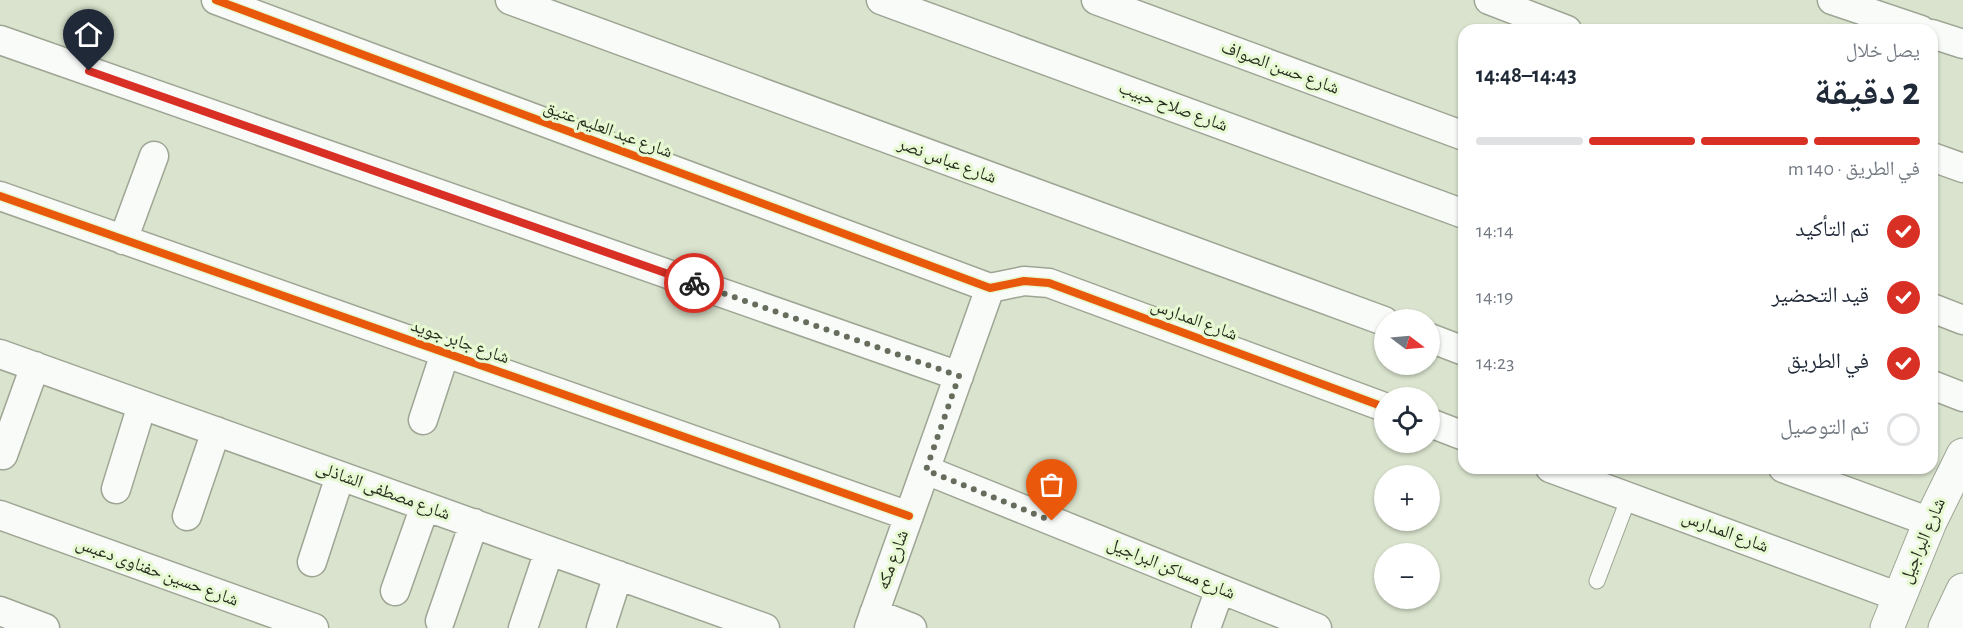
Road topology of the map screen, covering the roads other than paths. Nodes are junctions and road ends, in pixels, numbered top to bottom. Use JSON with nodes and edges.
{"nodes":[{"id":1,"x":216,"y":0,"type":"edge"},
{"id":2,"x":510,"y":0,"type":"edge"},
{"id":3,"x":881,"y":0,"type":"edge"},
{"id":4,"x":1096,"y":0,"type":"edge"},
{"id":5,"x":1489,"y":0,"type":"edge"},
{"id":6,"x":1832,"y":0,"type":"edge"},
{"id":7,"x":1551,"y":24,"type":"edge"},
{"id":8,"x":1903,"y":24,"type":"edge"},
{"id":9,"x":1938,"y":36,"type":"edge"},
{"id":10,"x":0,"y":40,"type":"edge"},
{"id":11,"x":1963,"y":44,"type":"edge"},
{"id":12,"x":1458,"y":134,"type":"edge"},
{"id":13,"x":154,"y":156,"type":"dead end"},
{"id":14,"x":1938,"y":159,"type":"edge"},
{"id":15,"x":1963,"y":168,"type":"edge"},
{"id":16,"x":0,"y":196,"type":"edge"},
{"id":17,"x":1458,"y":212,"type":"edge"},
{"id":18,"x":123,"y":240,"type":"junction"},
{"id":19,"x":990,"y":288,"type":"junction"},
{"id":20,"x":1938,"y":310,"type":"edge"},
{"id":21,"x":1374,"y":317,"type":"edge"},
{"id":22,"x":1963,"y":320,"type":"edge"},
{"id":23,"x":1440,"y":342,"type":"edge"},
{"id":24,"x":1458,"y":349,"type":"edge"},
{"id":25,"x":444,"y":353,"type":"junction"},
{"id":26,"x":0,"y":354,"type":"edge"},
{"id":27,"x":35,"y":366,"type":"junction"},
{"id":28,"x":959,"y":376,"type":"junction"},
{"id":29,"x":1938,"y":388,"type":"edge"},
{"id":30,"x":1963,"y":397,"type":"edge"},
{"id":31,"x":1374,"y":403,"type":"edge"},
{"id":32,"x":142,"y":405,"type":"junction"},
{"id":33,"x":423,"y":420,"type":"dead end"},
{"id":34,"x":1440,"y":427,"type":"edge"},
{"id":35,"x":216,"y":431,"type":"junction"},
{"id":36,"x":1458,"y":434,"type":"edge"},
{"id":37,"x":3,"y":455,"type":"dead end"},
{"id":38,"x":1963,"y":455,"type":"edge"},
{"id":39,"x":926,"y":470,"type":"junction"},
{"id":40,"x":1566,"y":474,"type":"edge"},
{"id":41,"x":1799,"y":474,"type":"edge"},
{"id":42,"x":340,"y":476,"type":"junction"},
{"id":43,"x":116,"y":489,"type":"dead end"},
{"id":44,"x":1629,"y":497,"type":"junction"},
{"id":45,"x":425,"y":506,"type":"junction"},
{"id":46,"x":0,"y":515,"type":"edge"},
{"id":47,"x":187,"y":516,"type":"dead end"},
{"id":48,"x":909,"y":516,"type":"junction"},
{"id":49,"x":1929,"y":522,"type":"junction"},
{"id":50,"x":474,"y":523,"type":"junction"},
{"id":51,"x":549,"y":551,"type":"junction"},
{"id":52,"x":312,"y":562,"type":"dead end"},
{"id":53,"x":618,"y":575,"type":"junction"},
{"id":54,"x":1597,"y":581,"type":"dead end"},
{"id":55,"x":1220,"y":589,"type":"junction"},
{"id":56,"x":1963,"y":590,"type":"edge"},
{"id":57,"x":395,"y":591,"type":"dead end"},
{"id":58,"x":1899,"y":597,"type":"junction"},
{"id":59,"x":0,"y":611,"type":"edge"},
{"id":60,"x":440,"y":621,"type":"dead end"},
{"id":61,"x":872,"y":621,"type":"edge"},
{"id":62,"x":45,"y":628,"type":"edge"},
{"id":63,"x":314,"y":628,"type":"edge"},
{"id":64,"x":523,"y":628,"type":"edge"},
{"id":65,"x":601,"y":628,"type":"edge"},
{"id":66,"x":765,"y":628,"type":"edge"},
{"id":67,"x":912,"y":628,"type":"edge"},
{"id":68,"x":1206,"y":628,"type":"edge"},
{"id":69,"x":1317,"y":628,"type":"edge"},
{"id":70,"x":1887,"y":628,"type":"edge"},
{"id":71,"x":1945,"y":628,"type":"edge"}],
"edges":[{"from":1,"to":19,"type":"street","name":"شارع عبد العليم عتيق"},
{"from":2,"to":21,"type":"street","name":"شارع عباس نصر"},
{"from":3,"to":17,"type":"street","name":"شارع صلاح حبيب"},
{"from":4,"to":12,"type":"street","name":"شارع حسن الصواف"},
{"from":5,"to":7,"type":"street"},
{"from":6,"to":8,"type":"street"},
{"from":9,"to":11,"type":"street"},
{"from":10,"to":28,"type":"street"},
{"from":13,"to":18,"type":"street"},
{"from":14,"to":15,"type":"street"},
{"from":16,"to":18,"type":"street","name":"شارع جابر جويد"},
{"from":18,"to":25,"type":"street","name":"شارع جابر جويد"},
{"from":19,"to":28,"type":"street","name":"شارع مكه"},
{"from":19,"to":31,"type":"street","name":"شارع المدارس"},
{"from":20,"to":22,"type":"street"},
{"from":23,"to":24,"type":"street"},
{"from":25,"to":33,"type":"street"},
{"from":25,"to":48,"type":"street","name":"شارع جابر جويد"},
{"from":26,"to":27,"type":"street","name":"شارع مصطفى الشاذلى"},
{"from":27,"to":32,"type":"street","name":"شارع مصطفى الشاذلى"},
{"from":27,"to":37,"type":"street"},
{"from":28,"to":39,"type":"street","name":"شارع مكه"},
{"from":29,"to":30,"type":"street"},
{"from":32,"to":35,"type":"street","name":"شارع مصطفى الشاذلى"},
{"from":32,"to":43,"type":"street"},
{"from":34,"to":36,"type":"street"},
{"from":35,"to":42,"type":"street","name":"شارع مصطفى الشاذلى"},
{"from":35,"to":47,"type":"street"},
{"from":38,"to":49,"type":"main road","name":"شارع البراجيل"},
{"from":39,"to":48,"type":"street","name":"شارع مكه"},
{"from":39,"to":55,"type":"street","name":"شارع مساكن البراجيل"},
{"from":40,"to":44,"type":"street","name":"شارع المدارس"},
{"from":41,"to":49,"type":"street"},
{"from":42,"to":45,"type":"street","name":"شارع مصطفى الشاذلى"},
{"from":42,"to":52,"type":"street"},
{"from":44,"to":54,"type":"lane"},
{"from":44,"to":58,"type":"street","name":"شارع المدارس"},
{"from":45,"to":50,"type":"street","name":"شارع مصطفى الشاذلى"},
{"from":45,"to":57,"type":"street"},
{"from":46,"to":63,"type":"street","name":"شارع حسين حفناوى دعبس"},
{"from":48,"to":61,"type":"street","name":"شارع مكه"},
{"from":49,"to":58,"type":"main road","name":"شارع البراجيل"},
{"from":50,"to":51,"type":"street","name":"شارع مصطفى الشاذلى"},
{"from":50,"to":60,"type":"street"},
{"from":51,"to":53,"type":"street","name":"شارع مصطفى الشاذلى"},
{"from":51,"to":64,"type":"street"},
{"from":53,"to":65,"type":"street"},
{"from":53,"to":66,"type":"street","name":"شارع مصطفى الشاذلى"},
{"from":55,"to":68,"type":"street"},
{"from":55,"to":69,"type":"street","name":"شارع مساكن البراجيل"},
{"from":56,"to":71,"type":"main road"},
{"from":58,"to":70,"type":"main road","name":"شارع البراجيل"},
{"from":59,"to":62,"type":"street"},
{"from":61,"to":67,"type":"street"}]}
